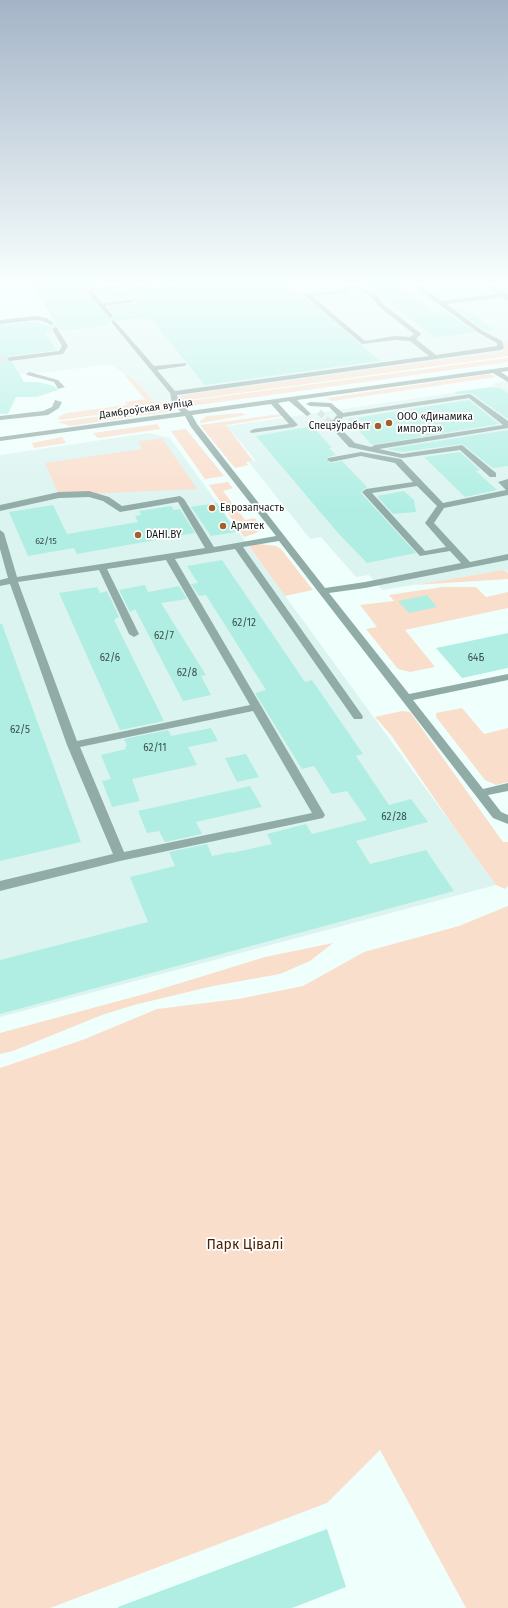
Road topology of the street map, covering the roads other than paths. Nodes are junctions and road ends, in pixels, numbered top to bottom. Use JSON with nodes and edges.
{"nodes":[{"id":1,"x":18,"y":358,"type":"edge"},
{"id":2,"x":145,"y":358,"type":"edge"},
{"id":3,"x":428,"y":358,"type":"edge"},
{"id":4,"x":10,"y":359,"type":"tunnel mouth"},
{"id":5,"x":184,"y":364,"type":"dead end"},
{"id":6,"x":153,"y":368,"type":"junction"},
{"id":7,"x":508,"y":369,"type":"edge"},
{"id":8,"x":495,"y":370,"type":"junction"},
{"id":9,"x":29,"y":374,"type":"dead end"},
{"id":10,"x":508,"y":380,"type":"edge"},
{"id":11,"x":61,"y":387,"type":"dead end"},
{"id":12,"x":173,"y":393,"type":"junction"},
{"id":13,"x":304,"y":398,"type":"junction"},
{"id":14,"x":292,"y":399,"type":"junction"},
{"id":15,"x":58,"y":402,"type":"dead end"},
{"id":16,"x":273,"y":402,"type":"junction"},
{"id":17,"x":310,"y":404,"type":"junction"},
{"id":18,"x":319,"y":412,"type":"tunnel mouth"},
{"id":19,"x":188,"y":414,"type":"junction"},
{"id":20,"x":307,"y":414,"type":"tunnel mouth"},
{"id":21,"x":341,"y":415,"type":"junction"},
{"id":22,"x":0,"y":418,"type":"edge"},
{"id":23,"x":52,"y":423,"type":"junction"},
{"id":24,"x":508,"y":425,"type":"edge"},
{"id":25,"x":254,"y":431,"type":"dead end"},
{"id":26,"x":0,"y":439,"type":"edge"},
{"id":27,"x":368,"y":448,"type":"junction"},
{"id":28,"x":331,"y":460,"type":"dead end"},
{"id":29,"x":493,"y":475,"type":"dead end"},
{"id":30,"x":508,"y":481,"type":"edge"},
{"id":31,"x":419,"y":483,"type":"junction"},
{"id":32,"x":508,"y":488,"type":"edge"},
{"id":33,"x":508,"y":492,"type":"edge"},
{"id":34,"x":441,"y":506,"type":"junction"},
{"id":35,"x":0,"y":508,"type":"edge"},
{"id":36,"x":0,"y":533,"type":"edge"},
{"id":37,"x":281,"y":538,"type":"junction"},
{"id":38,"x":237,"y":545,"type":"junction"},
{"id":39,"x":453,"y":548,"type":"junction"},
{"id":40,"x":211,"y":550,"type":"junction"},
{"id":41,"x":169,"y":557,"type":"junction"},
{"id":42,"x":508,"y":557,"type":"edge"},
{"id":43,"x":468,"y":565,"type":"junction"},
{"id":44,"x":102,"y":567,"type":"junction"},
{"id":45,"x":13,"y":580,"type":"junction"},
{"id":46,"x":0,"y":583,"type":"edge"},
{"id":47,"x":322,"y":591,"type":"junction"},
{"id":48,"x":134,"y":634,"type":"dead end"},
{"id":49,"x":508,"y":676,"type":"edge"},
{"id":50,"x":406,"y":698,"type":"junction"},
{"id":51,"x":256,"y":707,"type":"junction"},
{"id":52,"x":358,"y":717,"type":"dead end"},
{"id":53,"x":73,"y":745,"type":"junction"},
{"id":54,"x":508,"y":787,"type":"edge"},
{"id":55,"x":480,"y":794,"type":"junction"},
{"id":56,"x":508,"y":820,"type":"edge"},
{"id":57,"x":120,"y":857,"type":"junction"},
{"id":58,"x":0,"y":886,"type":"edge"}],
"edges":[{"from":1,"to":4,"type":"street"},
{"from":2,"to":6,"type":"street"},
{"from":3,"to":12,"type":"street"},
{"from":5,"to":6,"type":"street"},
{"from":6,"to":12,"type":"street"},
{"from":7,"to":8,"type":"street","name":"Дамброўская вуліца"},
{"from":8,"to":10,"type":"street"},
{"from":8,"to":13,"type":"street","name":"Дамброўская вуліца"},
{"from":9,"to":11,"type":"street"},
{"from":12,"to":19,"type":"street"},
{"from":13,"to":14,"type":"street","name":"Дамброўская вуліца"},
{"from":13,"to":17,"type":"street"},
{"from":14,"to":16,"type":"street","name":"Дамброўская вуліца"},
{"from":14,"to":20,"type":"street"},
{"from":15,"to":23,"type":"street"},
{"from":16,"to":19,"type":"street","name":"Дамброўская вуліца"},
{"from":16,"to":25,"type":"street"},
{"from":17,"to":18,"type":"street"},
{"from":17,"to":21,"type":"street"},
{"from":19,"to":23,"type":"street","name":"Дамброўская вуліца"},
{"from":19,"to":37,"type":"street"},
{"from":21,"to":24,"type":"street"},
{"from":21,"to":27,"type":"street"},
{"from":22,"to":23,"type":"street"},
{"from":23,"to":26,"type":"street","name":"Дамброўская вуліца"},
{"from":24,"to":27,"type":"street"},
{"from":27,"to":29,"type":"street"},
{"from":28,"to":31,"type":"street"},
{"from":30,"to":32,"type":"street"},
{"from":31,"to":34,"type":"street"},
{"from":31,"to":39,"type":"street"},
{"from":33,"to":34,"type":"street"},
{"from":34,"to":39,"type":"street"},
{"from":35,"to":40,"type":"street"},
{"from":36,"to":45,"type":"street"},
{"from":37,"to":38,"type":"street"},
{"from":37,"to":47,"type":"street"},
{"from":38,"to":40,"type":"street"},
{"from":38,"to":52,"type":"street"},
{"from":39,"to":43,"type":"street"},
{"from":40,"to":41,"type":"street"},
{"from":41,"to":44,"type":"street"},
{"from":41,"to":51,"type":"street"},
{"from":42,"to":43,"type":"street"},
{"from":43,"to":47,"type":"street"},
{"from":44,"to":45,"type":"street"},
{"from":44,"to":48,"type":"street"},
{"from":45,"to":46,"type":"street"},
{"from":45,"to":53,"type":"street"},
{"from":47,"to":50,"type":"street"},
{"from":49,"to":50,"type":"street"},
{"from":50,"to":55,"type":"street"},
{"from":51,"to":53,"type":"street"},
{"from":51,"to":57,"type":"street"},
{"from":53,"to":57,"type":"street"},
{"from":54,"to":55,"type":"street"},
{"from":55,"to":56,"type":"street"},
{"from":57,"to":58,"type":"street"}]}
